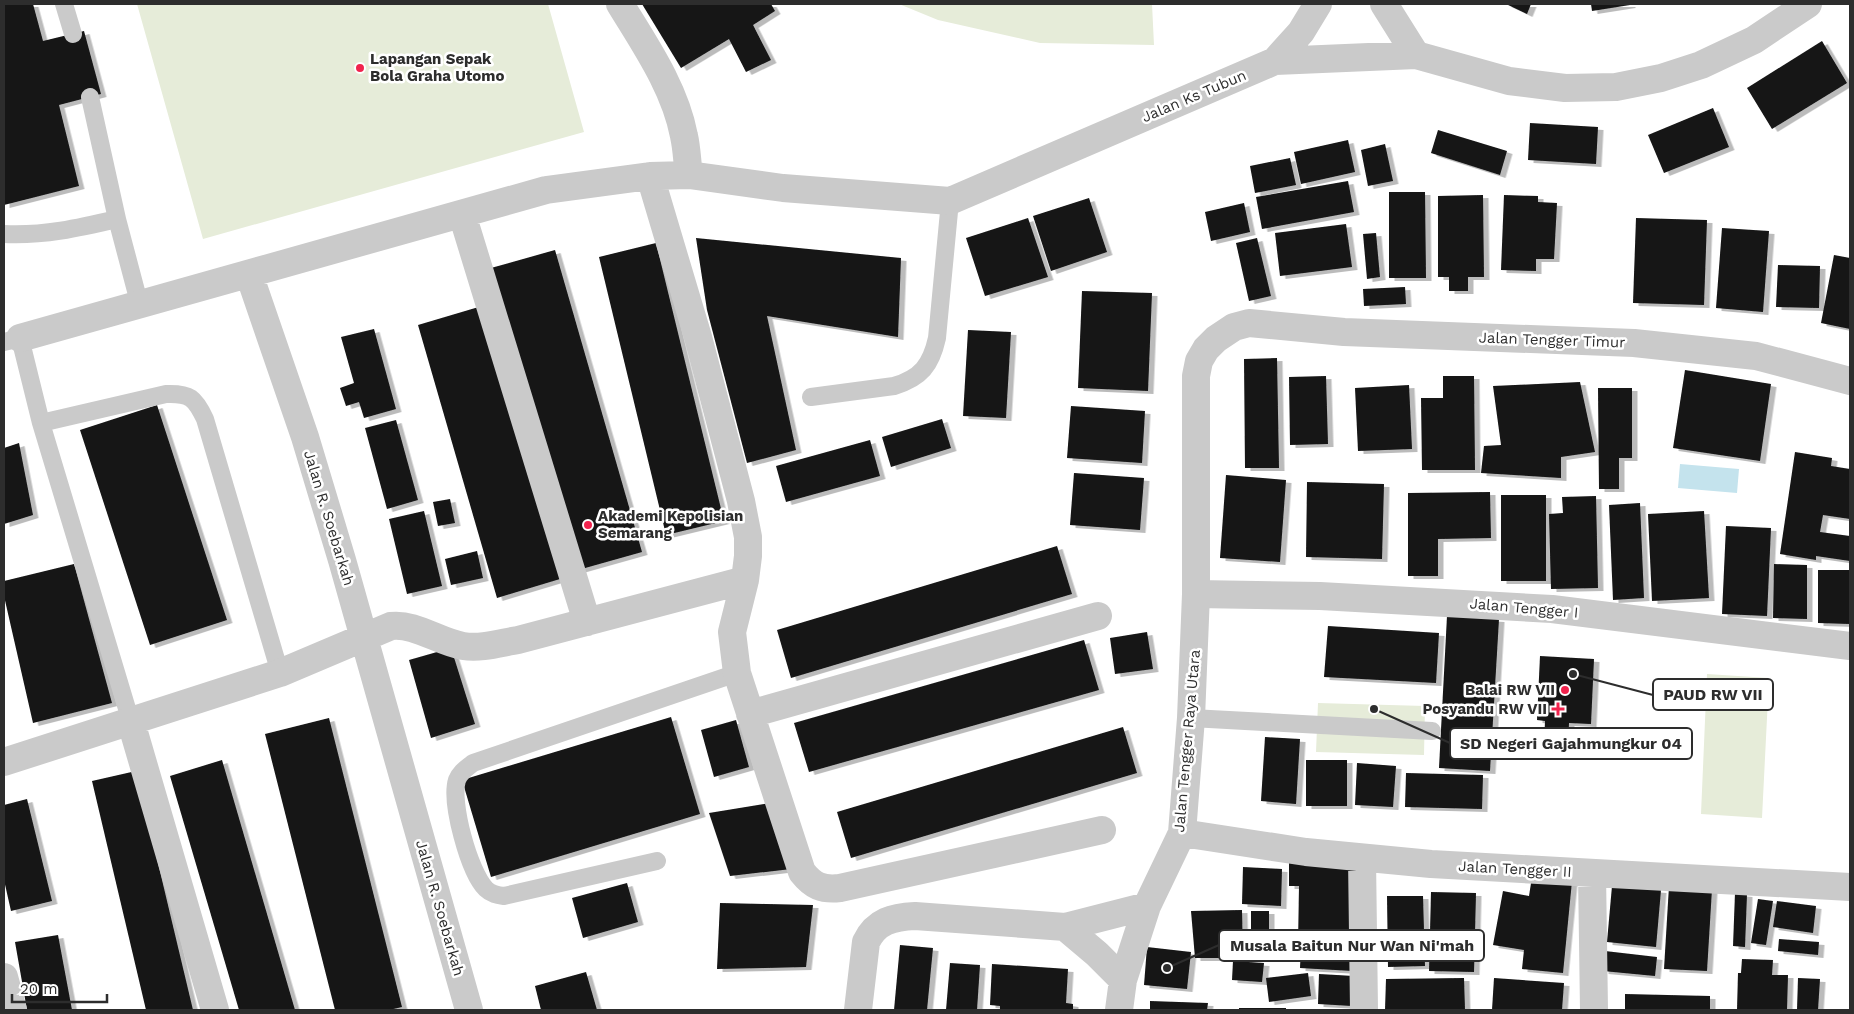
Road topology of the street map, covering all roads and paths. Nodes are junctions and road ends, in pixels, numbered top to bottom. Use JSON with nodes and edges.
{"nodes":[{"id":1,"x":64,"y":4,"type":"edge"},
{"id":2,"x":620,"y":4,"type":"edge"},
{"id":3,"x":1318,"y":4,"type":"edge"},
{"id":4,"x":1384,"y":4,"type":"edge"},
{"id":5,"x":1808,"y":4,"type":"edge"},
{"id":6,"x":73,"y":34,"type":"dead end"},
{"id":7,"x":1416,"y":55,"type":"junction"},
{"id":8,"x":1275,"y":61,"type":"junction"},
{"id":9,"x":90,"y":97,"type":"dead end"},
{"id":10,"x":688,"y":175,"type":"junction"},
{"id":11,"x":650,"y":176,"type":"junction"},
{"id":12,"x":950,"y":201,"type":"junction"},
{"id":13,"x":462,"y":214,"type":"junction"},
{"id":14,"x":117,"y":219,"type":"junction"},
{"id":15,"x":4,"y":234,"type":"edge"},
{"id":16,"x":249,"y":274,"type":"junction"},
{"id":17,"x":140,"y":306,"type":"junction"},
{"id":18,"x":1249,"y":323,"type":"joint"},
{"id":19,"x":12,"y":340,"type":"edge"},
{"id":20,"x":1850,"y":381,"type":"edge"},
{"id":21,"x":811,"y":397,"type":"dead end"},
{"id":22,"x":41,"y":423,"type":"junction"},
{"id":23,"x":745,"y":580,"type":"junction"},
{"id":24,"x":1196,"y":594,"type":"junction"},
{"id":25,"x":1098,"y":616,"type":"dead end"},
{"id":26,"x":587,"y":622,"type":"junction"},
{"id":27,"x":364,"y":638,"type":"junction"},
{"id":28,"x":1850,"y":646,"type":"edge"},
{"id":29,"x":280,"y":673,"type":"junction"},
{"id":30,"x":737,"y":674,"type":"junction"},
{"id":31,"x":750,"y":714,"type":"junction"},
{"id":32,"x":1191,"y":718,"type":"junction"},
{"id":33,"x":131,"y":722,"type":"junction"},
{"id":34,"x":1432,"y":731,"type":"dead end"},
{"id":35,"x":4,"y":762,"type":"edge"},
{"id":36,"x":1102,"y":830,"type":"dead end"},
{"id":37,"x":1182,"y":834,"type":"junction"},
{"id":38,"x":1362,"y":858,"type":"junction"},
{"id":39,"x":657,"y":861,"type":"dead end"},
{"id":40,"x":1592,"y":873,"type":"junction"},
{"id":41,"x":1850,"y":887,"type":"edge"},
{"id":42,"x":1147,"y":906,"type":"junction"},
{"id":43,"x":1065,"y":927,"type":"junction"},
{"id":44,"x":4,"y":978,"type":"edge"},
{"id":45,"x":1123,"y":980,"type":"junction"},
{"id":46,"x":13,"y":1010,"type":"edge"},
{"id":47,"x":215,"y":1010,"type":"edge"},
{"id":48,"x":469,"y":1010,"type":"edge"},
{"id":49,"x":858,"y":1010,"type":"edge"},
{"id":50,"x":1119,"y":1010,"type":"edge"},
{"id":51,"x":1364,"y":1010,"type":"edge"},
{"id":52,"x":1594,"y":1010,"type":"edge"}],
"edges":[{"from":1,"to":6,"type":"lane"},
{"from":2,"to":10,"type":"street"},
{"from":3,"to":8,"type":"street","name":"Jalan Ks Tubun"},
{"from":4,"to":7,"type":"street"},
{"from":5,"to":7,"type":"street","name":"Jalan Ks Tubun"},
{"from":7,"to":8,"type":"street","name":"Jalan Ks Tubun"},
{"from":8,"to":12,"type":"street","name":"Jalan Ks Tubun"},
{"from":9,"to":14,"type":"lane"},
{"from":10,"to":11,"type":"street"},
{"from":10,"to":12,"type":"street"},
{"from":11,"to":13,"type":"street"},
{"from":11,"to":23,"type":"street"},
{"from":12,"to":21,"type":"lane"},
{"from":13,"to":16,"type":"street"},
{"from":13,"to":26,"type":"street"},
{"from":14,"to":15,"type":"lane"},
{"from":14,"to":17,"type":"lane"},
{"from":16,"to":17,"type":"street"},
{"from":16,"to":27,"type":"street","name":"Jalan R. Soebarkah"},
{"from":17,"to":19,"type":"street"},
{"from":18,"to":20,"type":"street","name":"Jalan Tengger Timur"},
{"from":18,"to":24,"type":"street","name":"Jalan Tengger Raya Utara"},
{"from":19,"to":22,"type":"lane"},
{"from":22,"to":29,"type":"lane"},
{"from":22,"to":33,"type":"lane"},
{"from":23,"to":26,"type":"street"},
{"from":23,"to":30,"type":"street"},
{"from":24,"to":28,"type":"street","name":"Jalan Tengger I"},
{"from":24,"to":32,"type":"street","name":"Jalan Tengger Raya Utara"},
{"from":25,"to":31,"type":"street"},
{"from":26,"to":27,"type":"street"},
{"from":27,"to":29,"type":"street"},
{"from":27,"to":48,"type":"street","name":"Jalan R. Soebarkah"},
{"from":29,"to":33,"type":"street"},
{"from":30,"to":31,"type":"street"},
{"from":30,"to":39,"type":"lane"},
{"from":31,"to":36,"type":"street"},
{"from":32,"to":34,"type":"lane"},
{"from":32,"to":37,"type":"street","name":"Jalan Tengger Raya Utara"},
{"from":33,"to":35,"type":"street"},
{"from":33,"to":47,"type":"street"},
{"from":37,"to":38,"type":"street","name":"Jalan Tengger II"},
{"from":37,"to":42,"type":"street","name":"Jalan Tengger Raya Utara"},
{"from":38,"to":40,"type":"street","name":"Jalan Tengger II"},
{"from":38,"to":51,"type":"street"},
{"from":40,"to":41,"type":"street","name":"Jalan Tengger II"},
{"from":40,"to":52,"type":"street"},
{"from":42,"to":43,"type":"street"},
{"from":42,"to":45,"type":"street","name":"Jalan Tengger Raya Utara"},
{"from":43,"to":45,"type":"street"},
{"from":43,"to":49,"type":"street"},
{"from":44,"to":46,"type":"street"},
{"from":45,"to":50,"type":"street","name":"Jalan Tengger Raya Utara"}]}
